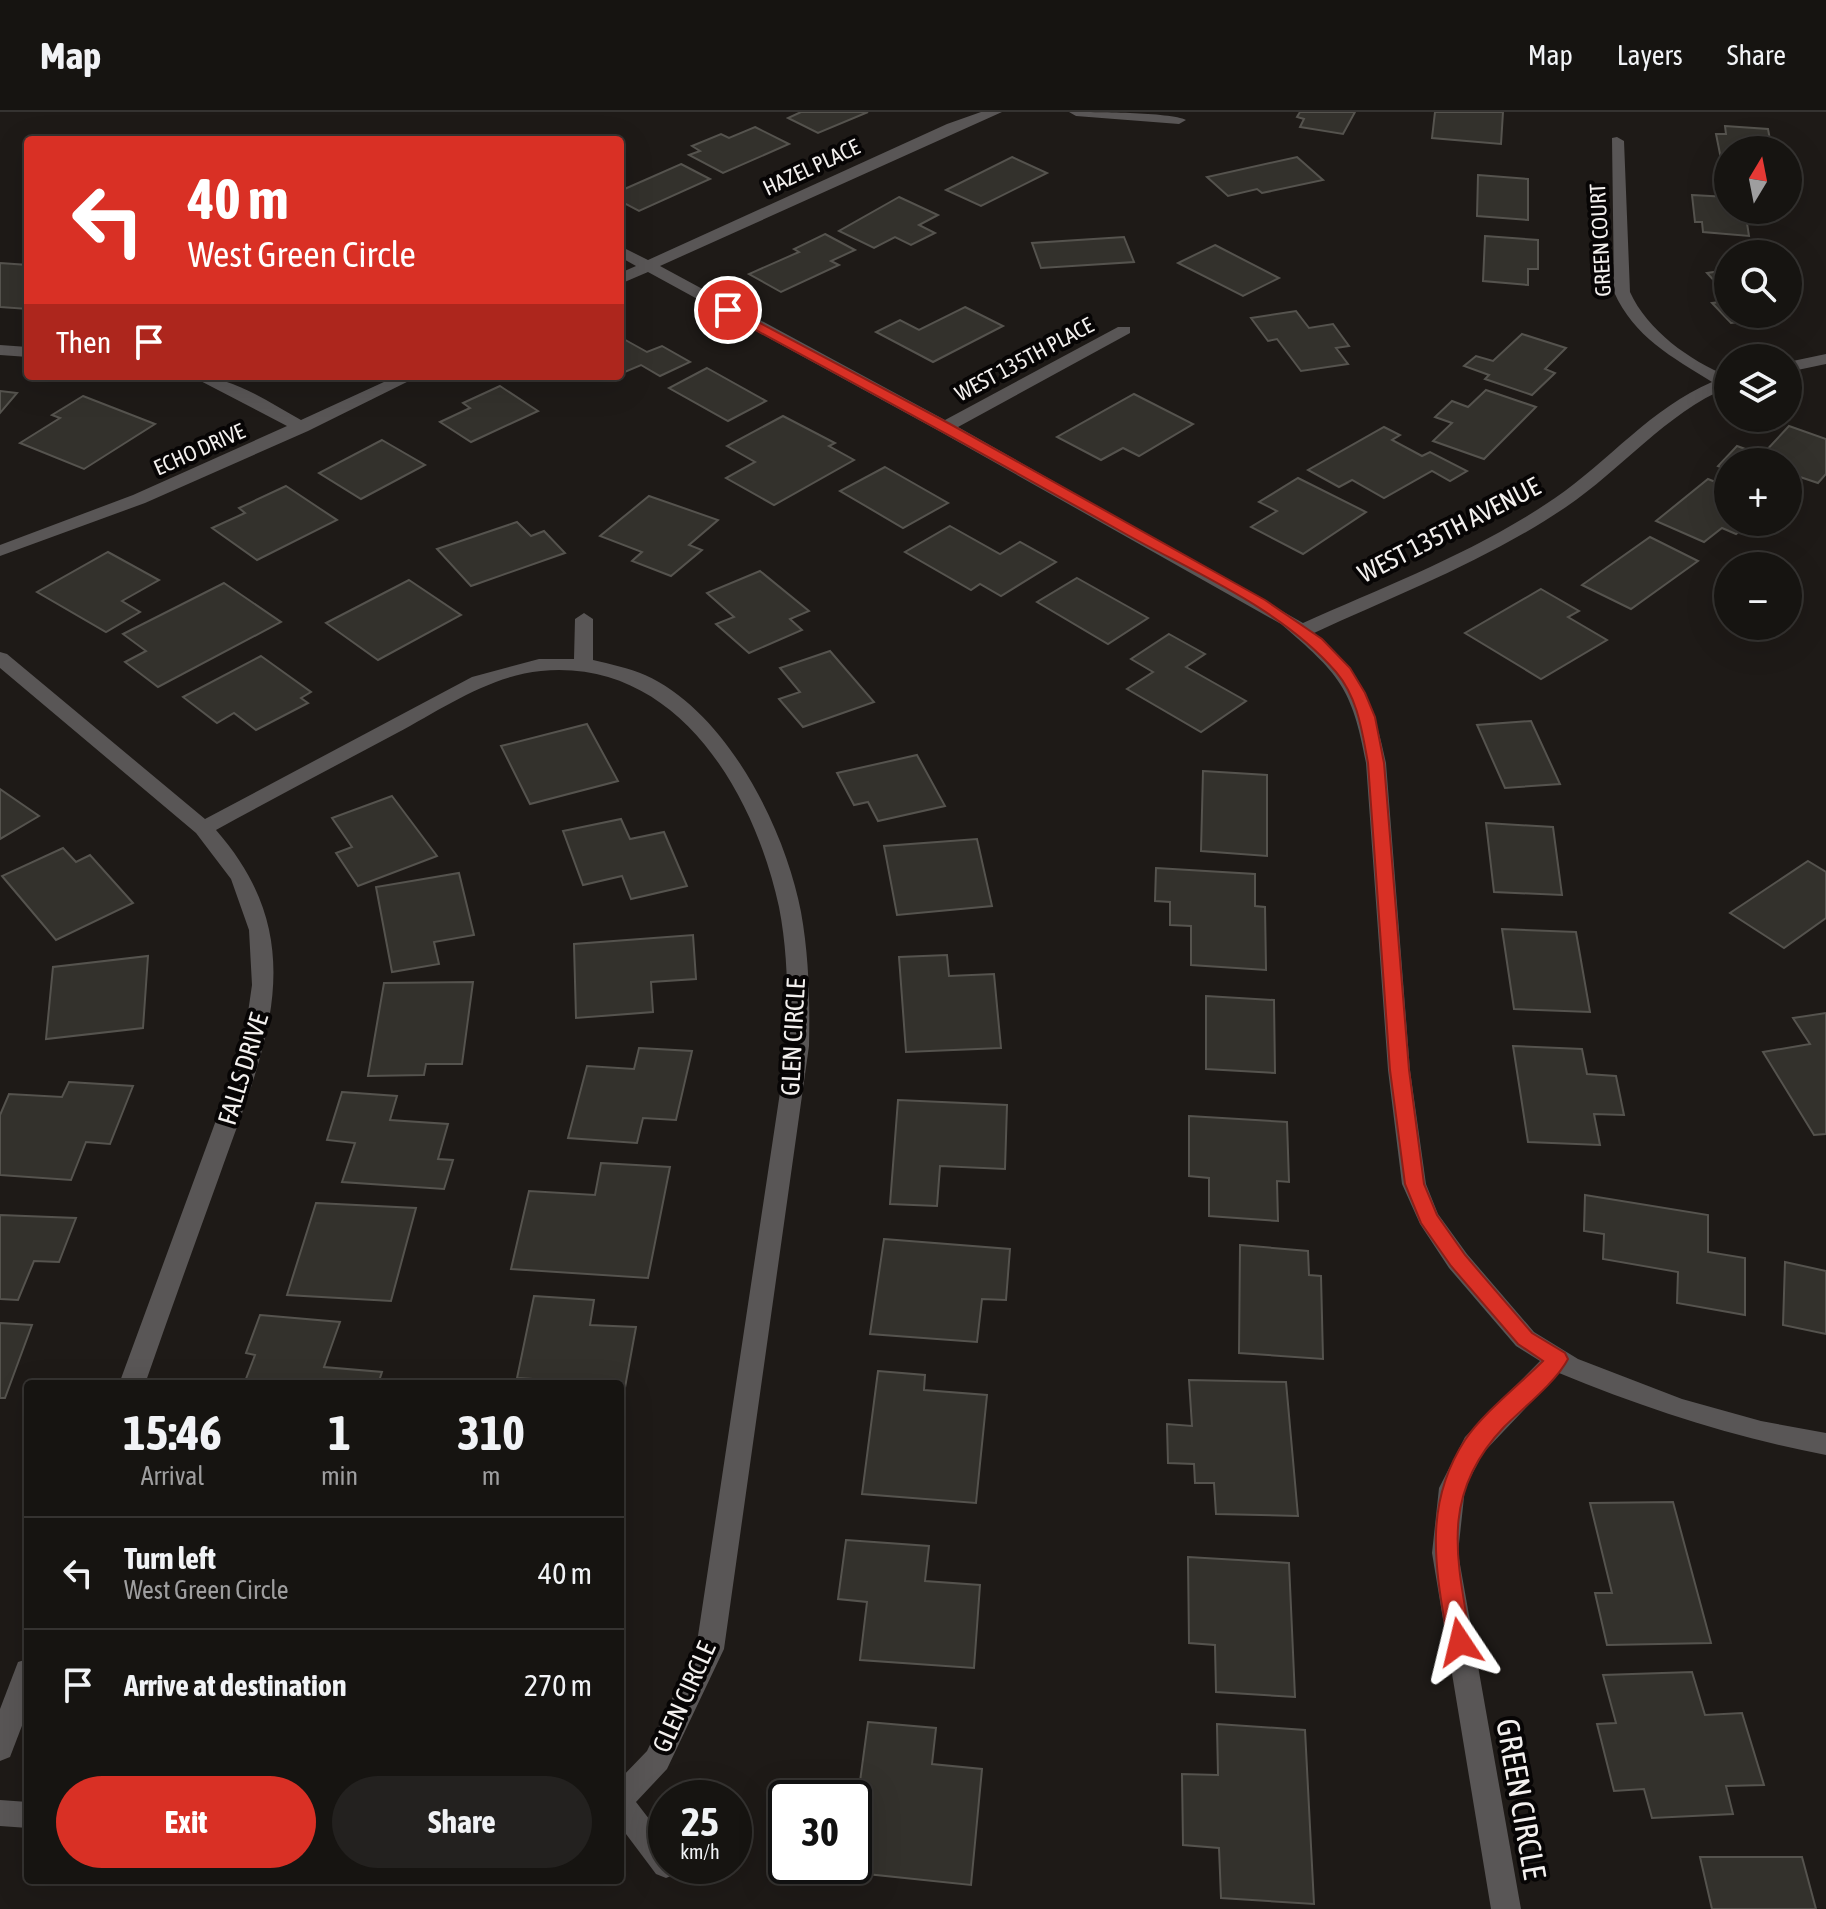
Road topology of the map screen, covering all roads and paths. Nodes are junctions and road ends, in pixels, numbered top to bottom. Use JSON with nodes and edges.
{"nodes":[{"id":1,"x":995,"y":112,"type":"edge"},
{"id":2,"x":1076,"y":112,"type":"edge"},
{"id":3,"x":1179,"y":120,"type":"dead end"},
{"id":4,"x":1617,"y":141,"type":"dead end"},
{"id":5,"x":624,"y":253,"type":"edge"},
{"id":6,"x":647,"y":267,"type":"junction"},
{"id":7,"x":624,"y":277,"type":"edge"},
{"id":8,"x":1124,"y":330,"type":"dead end"},
{"id":9,"x":0,"y":350,"type":"edge"},
{"id":10,"x":24,"y":352,"type":"edge"},
{"id":11,"x":1826,"y":359,"type":"edge"},
{"id":12,"x":1802,"y":364,"type":"edge"},
{"id":13,"x":1714,"y":374,"type":"edge"},
{"id":14,"x":210,"y":380,"type":"edge"},
{"id":15,"x":402,"y":380,"type":"edge"},
{"id":16,"x":1714,"y":389,"type":"edge"},
{"id":17,"x":302,"y":427,"type":"junction"},
{"id":18,"x":945,"y":427,"type":"junction"},
{"id":19,"x":0,"y":551,"type":"edge"},
{"id":20,"x":584,"y":619,"type":"dead end"},
{"id":21,"x":1302,"y":631,"type":"junction"},
{"id":22,"x":0,"y":658,"type":"edge"},
{"id":23,"x":583,"y":664,"type":"junction"},
{"id":24,"x":203,"y":828,"type":"junction"},
{"id":25,"x":1557,"y":1359,"type":"junction"},
{"id":26,"x":133,"y":1380,"type":"edge"},
{"id":27,"x":1826,"y":1444,"type":"edge"},
{"id":28,"x":24,"y":1682,"type":"edge"},
{"id":29,"x":0,"y":1748,"type":"edge"},
{"id":30,"x":624,"y":1797,"type":"edge"},
{"id":31,"x":624,"y":1806,"type":"edge"},
{"id":32,"x":0,"y":1813,"type":"edge"},
{"id":33,"x":24,"y":1815,"type":"edge"},
{"id":34,"x":648,"y":1839,"type":"edge"},
{"id":35,"x":1506,"y":1909,"type":"edge"}],
"edges":[{"from":1,"to":6,"type":"street","name":"HAZEL PLACE"},
{"from":2,"to":3,"type":"street"},
{"from":4,"to":13,"type":"street","name":"GREEN COURT"},
{"from":5,"to":6,"type":"street"},
{"from":6,"to":7,"type":"street"},
{"from":6,"to":18,"type":"street"},
{"from":8,"to":18,"type":"street","name":"WEST 135TH PLACE"},
{"from":9,"to":10,"type":"street"},
{"from":11,"to":12,"type":"street"},
{"from":14,"to":17,"type":"street"},
{"from":15,"to":17,"type":"street","name":"ECHO DRIVE"},
{"from":16,"to":21,"type":"street","name":"WEST 135TH AVENUE"},
{"from":17,"to":19,"type":"street","name":"ECHO DRIVE"},
{"from":18,"to":21,"type":"street"},
{"from":20,"to":23,"type":"street"},
{"from":21,"to":25,"type":"street"},
{"from":22,"to":24,"type":"street","name":"FALLS DRIVE"},
{"from":23,"to":24,"type":"street","name":"GLEN CIRCLE"},
{"from":23,"to":30,"type":"street","name":"GLEN CIRCLE"},
{"from":24,"to":26,"type":"street","name":"FALLS DRIVE"},
{"from":25,"to":27,"type":"street"},
{"from":25,"to":35,"type":"street","name":"GREEN CIRCLE"},
{"from":28,"to":29,"type":"street"},
{"from":31,"to":34,"type":"street"},
{"from":32,"to":33,"type":"street"}]}
